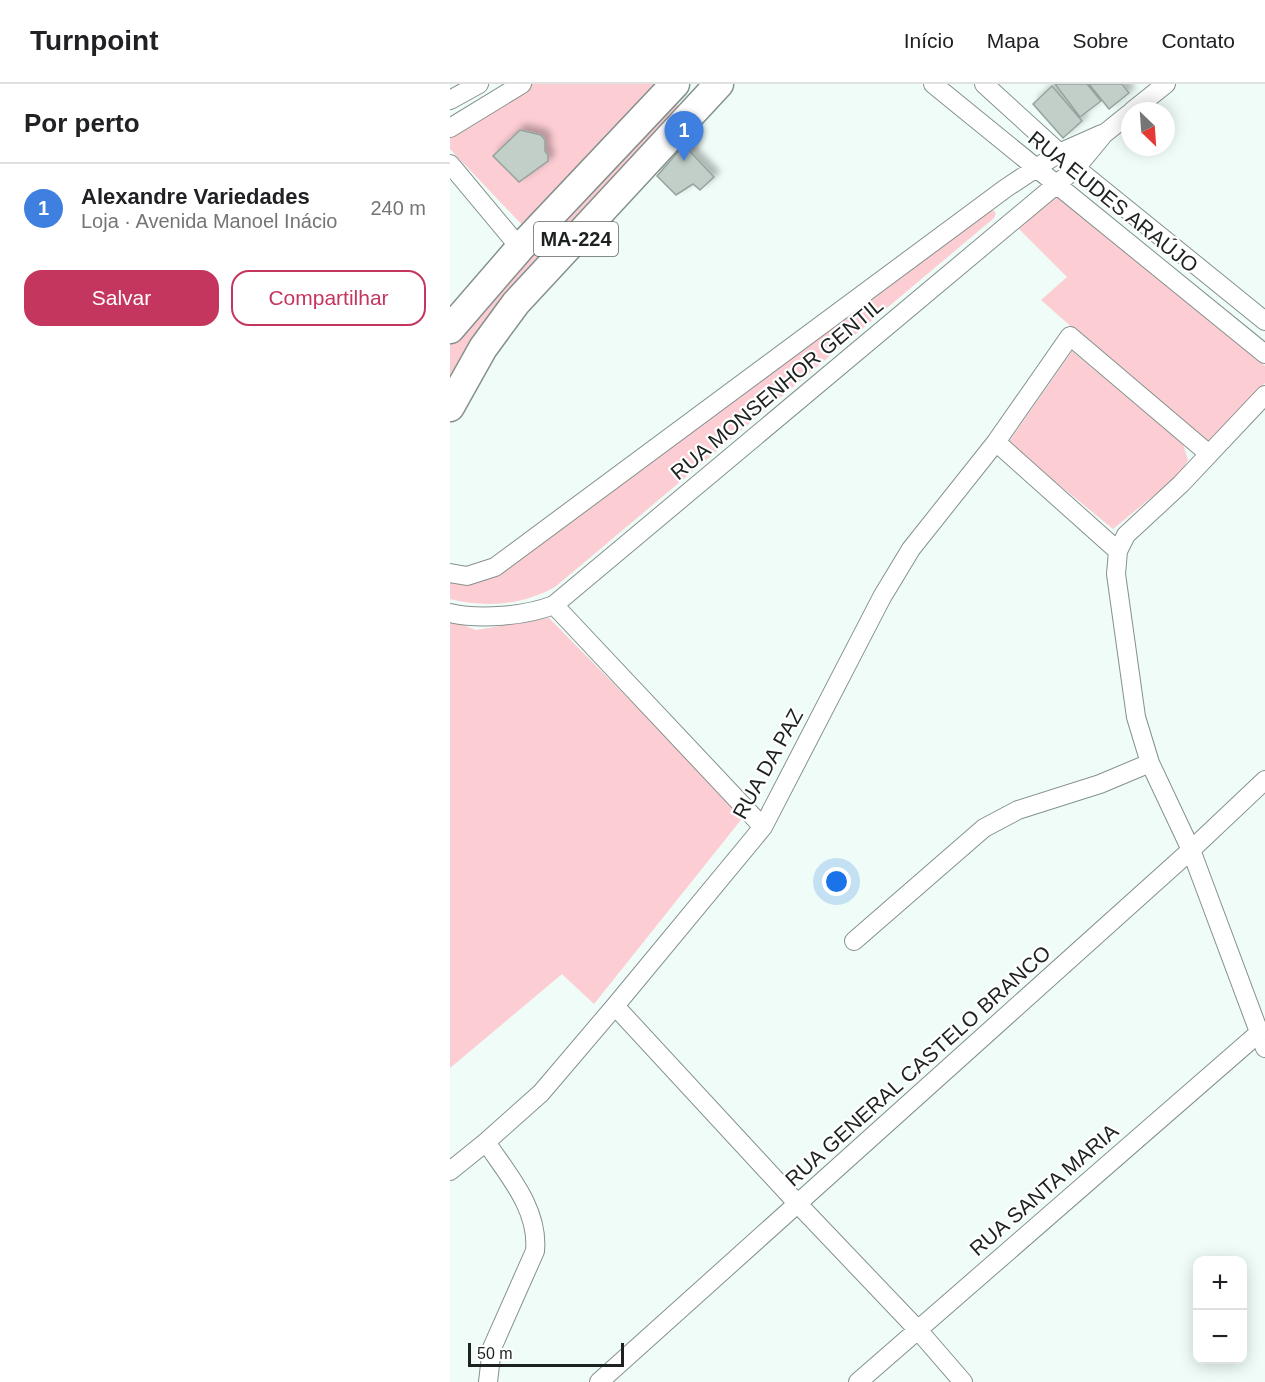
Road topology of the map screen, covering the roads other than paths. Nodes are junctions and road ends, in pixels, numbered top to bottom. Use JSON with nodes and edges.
{"nodes":[{"id":1,"x":479,"y":84,"type":"edge"},
{"id":2,"x":522,"y":84,"type":"edge"},
{"id":3,"x":719,"y":84,"type":"edge"},
{"id":4,"x":933,"y":84,"type":"edge"},
{"id":5,"x":984,"y":84,"type":"edge"},
{"id":6,"x":1166,"y":84,"type":"edge"},
{"id":7,"x":673,"y":86,"type":"edge"},
{"id":8,"x":450,"y":100,"type":"edge"},
{"id":9,"x":1144,"y":102,"type":"edge"},
{"id":10,"x":693,"y":111,"type":"junction"},
{"id":11,"x":1121,"y":120,"type":"edge"},
{"id":12,"x":450,"y":128,"type":"edge"},
{"id":13,"x":1104,"y":134,"type":"junction"},
{"id":14,"x":1059,"y":153,"type":"junction"},
{"id":15,"x":450,"y":164,"type":"edge"},
{"id":16,"x":1037,"y":168,"type":"junction"},
{"id":17,"x":1076,"y":168,"type":"junction"},
{"id":18,"x":1056,"y":185,"type":"junction"},
{"id":19,"x":520,"y":248,"type":"junction"},
{"id":20,"x":1265,"y":321,"type":"edge"},
{"id":21,"x":450,"y":329,"type":"edge"},
{"id":22,"x":1265,"y":354,"type":"edge"},
{"id":23,"x":1265,"y":395,"type":"edge"},
{"id":24,"x":450,"y":407,"type":"edge"},
{"id":25,"x":996,"y":442,"type":"junction"},
{"id":26,"x":1209,"y":454,"type":"junction"},
{"id":27,"x":1118,"y":551,"type":"junction"},
{"id":28,"x":450,"y":573,"type":"edge"},
{"id":29,"x":554,"y":605,"type":"junction"},
{"id":30,"x":450,"y":613,"type":"edge"},
{"id":31,"x":1150,"y":763,"type":"junction"},
{"id":32,"x":1265,"y":780,"type":"edge"},
{"id":33,"x":763,"y":827,"type":"junction"},
{"id":34,"x":1191,"y":850,"type":"junction"},
{"id":35,"x":854,"y":941,"type":"dead end"},
{"id":36,"x":615,"y":1006,"type":"junction"},
{"id":37,"x":1262,"y":1040,"type":"edge"},
{"id":38,"x":486,"y":1142,"type":"junction"},
{"id":39,"x":450,"y":1170,"type":"edge"},
{"id":40,"x":798,"y":1204,"type":"junction"},
{"id":41,"x":918,"y":1330,"type":"junction"},
{"id":42,"x":488,"y":1382,"type":"edge"},
{"id":43,"x":599,"y":1382,"type":"edge"},
{"id":44,"x":858,"y":1382,"type":"edge"},
{"id":45,"x":963,"y":1382,"type":"edge"}],
"edges":[{"from":1,"to":8,"type":"street"},
{"from":2,"to":12,"type":"street"},
{"from":3,"to":10,"type":"main road","number":"MA-224"},
{"from":4,"to":16,"type":"street","name":"RUA EUDES ARAÚJO"},
{"from":5,"to":14,"type":"street","name":"RUA EUDES ARAÚJO"},
{"from":6,"to":9,"type":"street","name":"RUA MONSENHOR GENTIL"},
{"from":7,"to":10,"type":"main road"},
{"from":7,"to":19,"type":"main road","number":"MA-224"},
{"from":10,"to":24,"type":"main road","number":"MA-224"},
{"from":11,"to":13,"type":"street","name":"RUA MONSENHOR GENTIL"},
{"from":13,"to":14,"type":"street","name":"RUA MONSENHOR GENTIL"},
{"from":13,"to":17,"type":"street","name":"RUA MONSENHOR GENTIL"},
{"from":14,"to":16,"type":"street","name":"RUA MONSENHOR GENTIL"},
{"from":14,"to":17,"type":"street","name":"RUA EUDES ARAÚJO"},
{"from":15,"to":19,"type":"street"},
{"from":16,"to":18,"type":"street","name":"RUA EUDES ARAÚJO"},
{"from":16,"to":28,"type":"street","name":"RUA MONSENHOR GENTIL"},
{"from":17,"to":18,"type":"street","name":"RUA MONSENHOR GENTIL"},
{"from":17,"to":20,"type":"street","name":"RUA EUDES ARAÚJO"},
{"from":18,"to":22,"type":"street","name":"RUA EUDES ARAÚJO"},
{"from":18,"to":29,"type":"street","name":"RUA MONSENHOR GENTIL"},
{"from":19,"to":21,"type":"main road","number":"MA-224"},
{"from":23,"to":26,"type":"street"},
{"from":25,"to":26,"type":"street","name":"RUA DA PAZ"},
{"from":25,"to":27,"type":"street"},
{"from":25,"to":33,"type":"street","name":"RUA DA PAZ"},
{"from":26,"to":27,"type":"street"},
{"from":27,"to":31,"type":"street"},
{"from":29,"to":30,"type":"street","name":"RUA MONSENHOR GENTIL"},
{"from":29,"to":33,"type":"street"},
{"from":31,"to":34,"type":"street"},
{"from":31,"to":35,"type":"street"},
{"from":32,"to":34,"type":"street","name":"RUA GENERAL CASTELO BRANCO"},
{"from":33,"to":36,"type":"street","name":"RUA DA PAZ"},
{"from":34,"to":37,"type":"street"},
{"from":34,"to":40,"type":"street","name":"RUA GENERAL CASTELO BRANCO"},
{"from":36,"to":38,"type":"street","name":"RUA DA PAZ"},
{"from":36,"to":40,"type":"street"},
{"from":37,"to":41,"type":"street","name":"RUA SANTA MARIA"},
{"from":38,"to":39,"type":"street","name":"RUA DA PAZ"},
{"from":38,"to":42,"type":"street"},
{"from":40,"to":41,"type":"street"},
{"from":40,"to":43,"type":"street","name":"RUA GENERAL CASTELO BRANCO"},
{"from":41,"to":44,"type":"street","name":"RUA SANTA MARIA"},
{"from":41,"to":45,"type":"street"}]}
